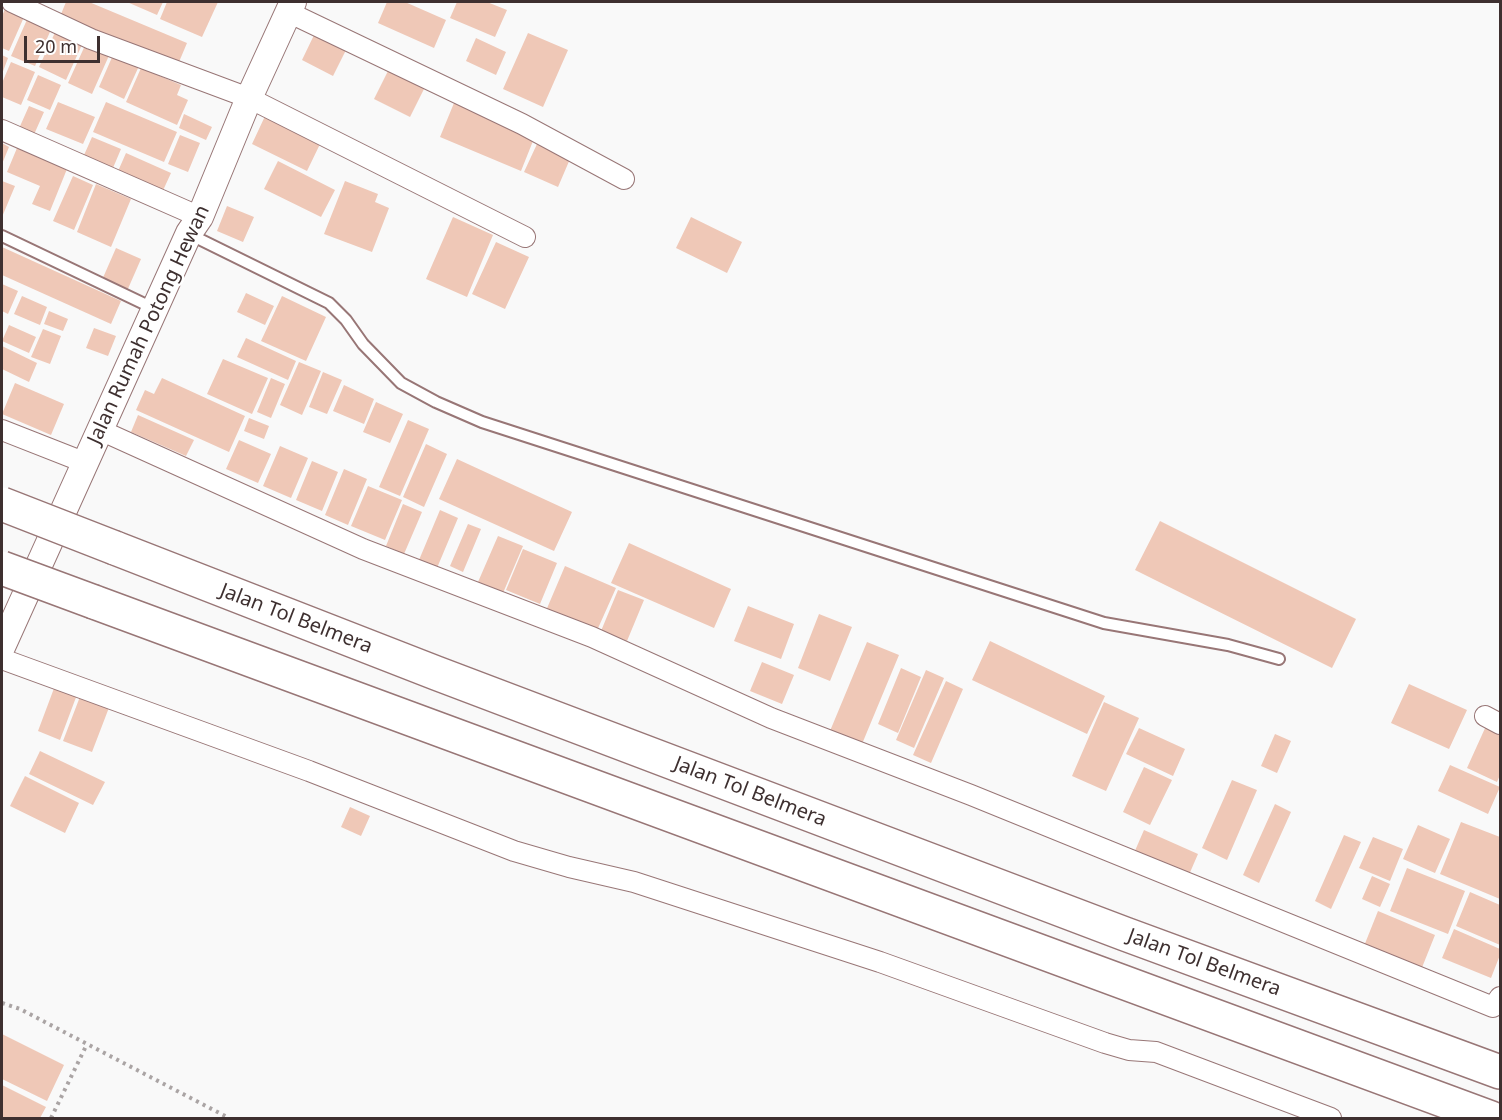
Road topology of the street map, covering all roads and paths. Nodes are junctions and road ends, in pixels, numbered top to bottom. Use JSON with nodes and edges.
{"nodes":[{"id":1,"x":12,"y":2,"type":"edge"},
{"id":2,"x":290,"y":7,"type":"edge"},
{"id":3,"x":249,"y":98,"type":"junction"},
{"id":4,"x":2,"y":130,"type":"edge"},
{"id":5,"x":624,"y":179,"type":"dead end"},
{"id":6,"x":194,"y":225,"type":"junction"},
{"id":7,"x":2,"y":236,"type":"edge"},
{"id":8,"x":525,"y":237,"type":"dead end"},
{"id":9,"x":155,"y":309,"type":"junction"},
{"id":10,"x":2,"y":430,"type":"edge"},
{"id":11,"x":100,"y":430,"type":"junction"},
{"id":12,"x":86,"y":463,"type":"junction"},
{"id":13,"x":2,"y":504,"type":"edge"},
{"id":14,"x":2,"y":568,"type":"edge"},
{"id":15,"x":2,"y":647,"type":"edge"},
{"id":16,"x":2,"y":659,"type":"edge"},
{"id":17,"x":1279,"y":659,"type":"dead end"},
{"id":18,"x":2,"y":1003,"type":"edge"},
{"id":19,"x":1498,"y":1005,"type":"edge"},
{"id":20,"x":87,"y":1044,"type":"junction"},
{"id":21,"x":1500,"y":1072,"type":"edge"},
{"id":22,"x":51,"y":1119,"type":"edge"},
{"id":23,"x":228,"y":1119,"type":"edge"},
{"id":24,"x":1331,"y":1119,"type":"edge"},
{"id":25,"x":1491,"y":1119,"type":"edge"}],
"edges":[{"from":1,"to":3,"type":"street"},
{"from":2,"to":3,"type":"street","name":"Jalan Rumah Potong Hewan"},
{"from":2,"to":5,"type":"street"},
{"from":3,"to":6,"type":"street","name":"Jalan Rumah Potong Hewan"},
{"from":3,"to":8,"type":"street"},
{"from":4,"to":6,"type":"street"},
{"from":6,"to":9,"type":"street","name":"Jalan Rumah Potong Hewan"},
{"from":6,"to":17,"type":"lane"},
{"from":7,"to":9,"type":"lane"},
{"from":9,"to":11,"type":"street","name":"Jalan Rumah Potong Hewan"},
{"from":10,"to":12,"type":"street"},
{"from":11,"to":12,"type":"street","name":"Jalan Rumah Potong Hewan"},
{"from":11,"to":19,"type":"street"},
{"from":12,"to":15,"type":"street","name":"Jalan Rumah Potong Hewan"},
{"from":13,"to":21,"type":"highway","name":"Jalan Tol Belmera","bridge":true},
{"from":14,"to":25,"type":"highway","bridge":true},
{"from":16,"to":24,"type":"street"},
{"from":18,"to":20,"type":"path"},
{"from":20,"to":22,"type":"path"},
{"from":20,"to":23,"type":"path"}]}
